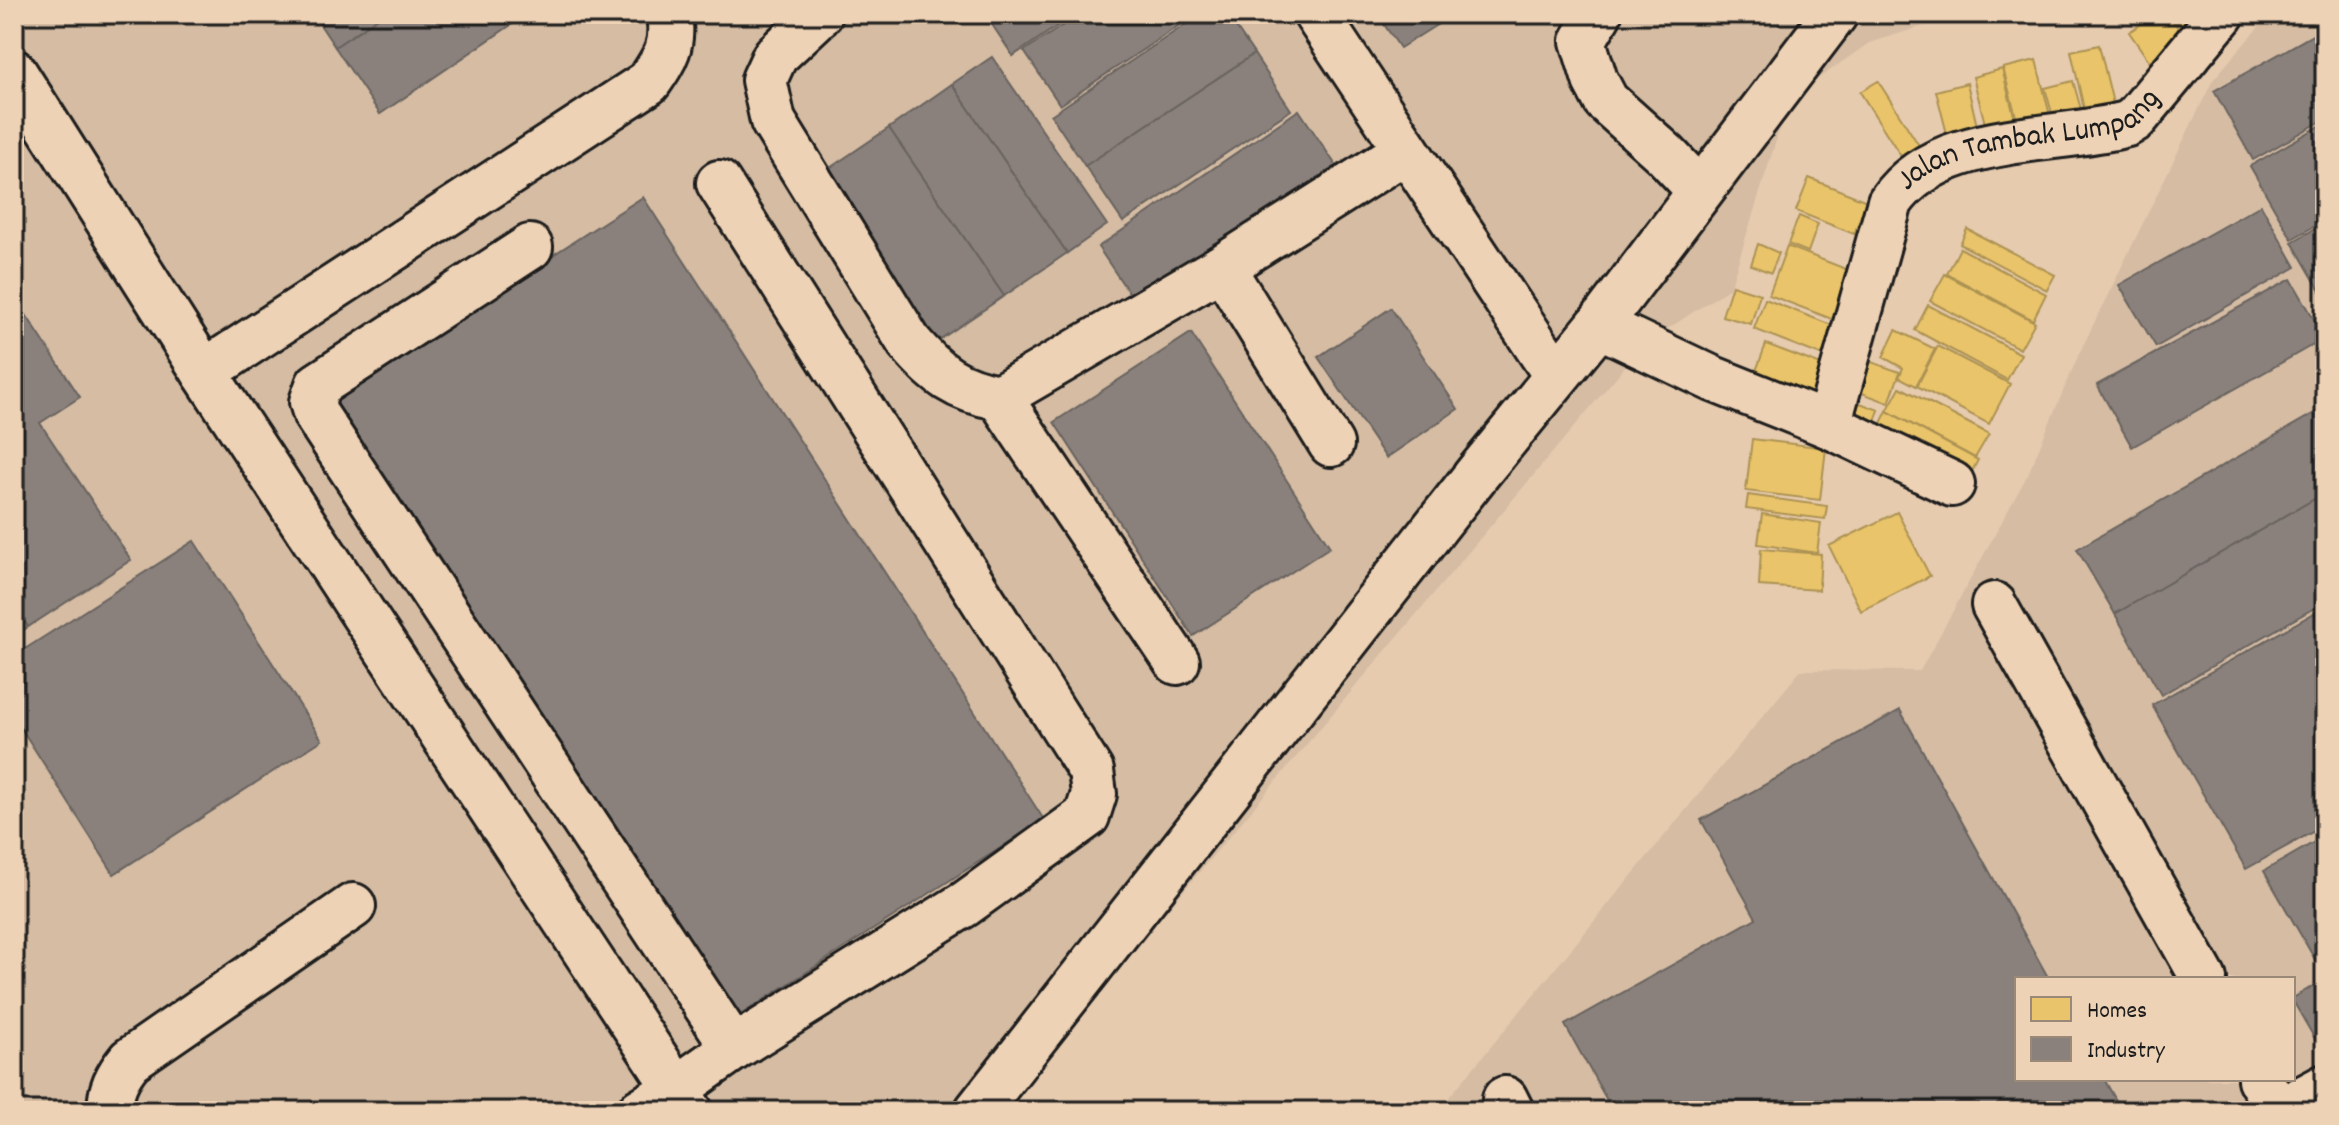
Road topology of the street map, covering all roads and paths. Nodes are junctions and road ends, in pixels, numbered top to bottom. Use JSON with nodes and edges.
{"nodes":[{"id":1,"x":669,"y":14,"type":"edge"},
{"id":2,"x":820,"y":14,"type":"edge"},
{"id":3,"x":1316,"y":14,"type":"edge"},
{"id":4,"x":1599,"y":14,"type":"edge"},
{"id":5,"x":1835,"y":14,"type":"edge"},
{"id":6,"x":2222,"y":14,"type":"edge"},
{"id":7,"x":14,"y":72,"type":"edge"},
{"id":8,"x":1405,"y":151,"type":"junction"},
{"id":9,"x":719,"y":183,"type":"dead end"},
{"id":10,"x":1700,"y":191,"type":"junction"},
{"id":11,"x":530,"y":247,"type":"dead end"},
{"id":12,"x":1222,"y":267,"type":"junction"},
{"id":13,"x":1599,"y":325,"type":"junction"},
{"id":14,"x":204,"y":372,"type":"junction"},
{"id":15,"x":1556,"y":375,"type":"junction"},
{"id":16,"x":999,"y":397,"type":"junction"},
{"id":17,"x":1828,"y":425,"type":"junction"},
{"id":18,"x":1331,"y":444,"type":"dead end"},
{"id":19,"x":1952,"y":484,"type":"dead end"},
{"id":20,"x":1994,"y":605,"type":"dead end"},
{"id":21,"x":1177,"y":662,"type":"dead end"},
{"id":22,"x":353,"y":906,"type":"dead end"},
{"id":23,"x":2203,"y":977,"type":"edge"},
{"id":24,"x":734,"y":1048,"type":"junction"},
{"id":25,"x":2261,"y":1081,"type":"edge"},
{"id":26,"x":2325,"y":1087,"type":"edge"},
{"id":27,"x":683,"y":1100,"type":"edge"},
{"id":28,"x":110,"y":1111,"type":"edge"},
{"id":29,"x":640,"y":1111,"type":"edge"},
{"id":30,"x":977,"y":1111,"type":"edge"},
{"id":31,"x":2279,"y":1111,"type":"edge"}],
"edges":[{"from":1,"to":14,"type":"street"},
{"from":2,"to":16,"type":"street"},
{"from":3,"to":8,"type":"street"},
{"from":4,"to":10,"type":"street"},
{"from":5,"to":10,"type":"street"},
{"from":6,"to":17,"type":"street","name":"Jalan Tambak Lumpang"},
{"from":7,"to":14,"type":"street"},
{"from":8,"to":12,"type":"street"},
{"from":8,"to":15,"type":"street"},
{"from":9,"to":24,"type":"street"},
{"from":10,"to":13,"type":"street"},
{"from":11,"to":24,"type":"street"},
{"from":12,"to":16,"type":"street"},
{"from":12,"to":18,"type":"street"},
{"from":13,"to":15,"type":"street"},
{"from":13,"to":17,"type":"street"},
{"from":14,"to":27,"type":"street"},
{"from":15,"to":30,"type":"street"},
{"from":16,"to":21,"type":"street"},
{"from":17,"to":19,"type":"street"},
{"from":20,"to":23,"type":"street"},
{"from":22,"to":28,"type":"street"},
{"from":24,"to":27,"type":"street"},
{"from":25,"to":31,"type":"street"},
{"from":26,"to":31,"type":"street"},
{"from":27,"to":29,"type":"street"}]}
